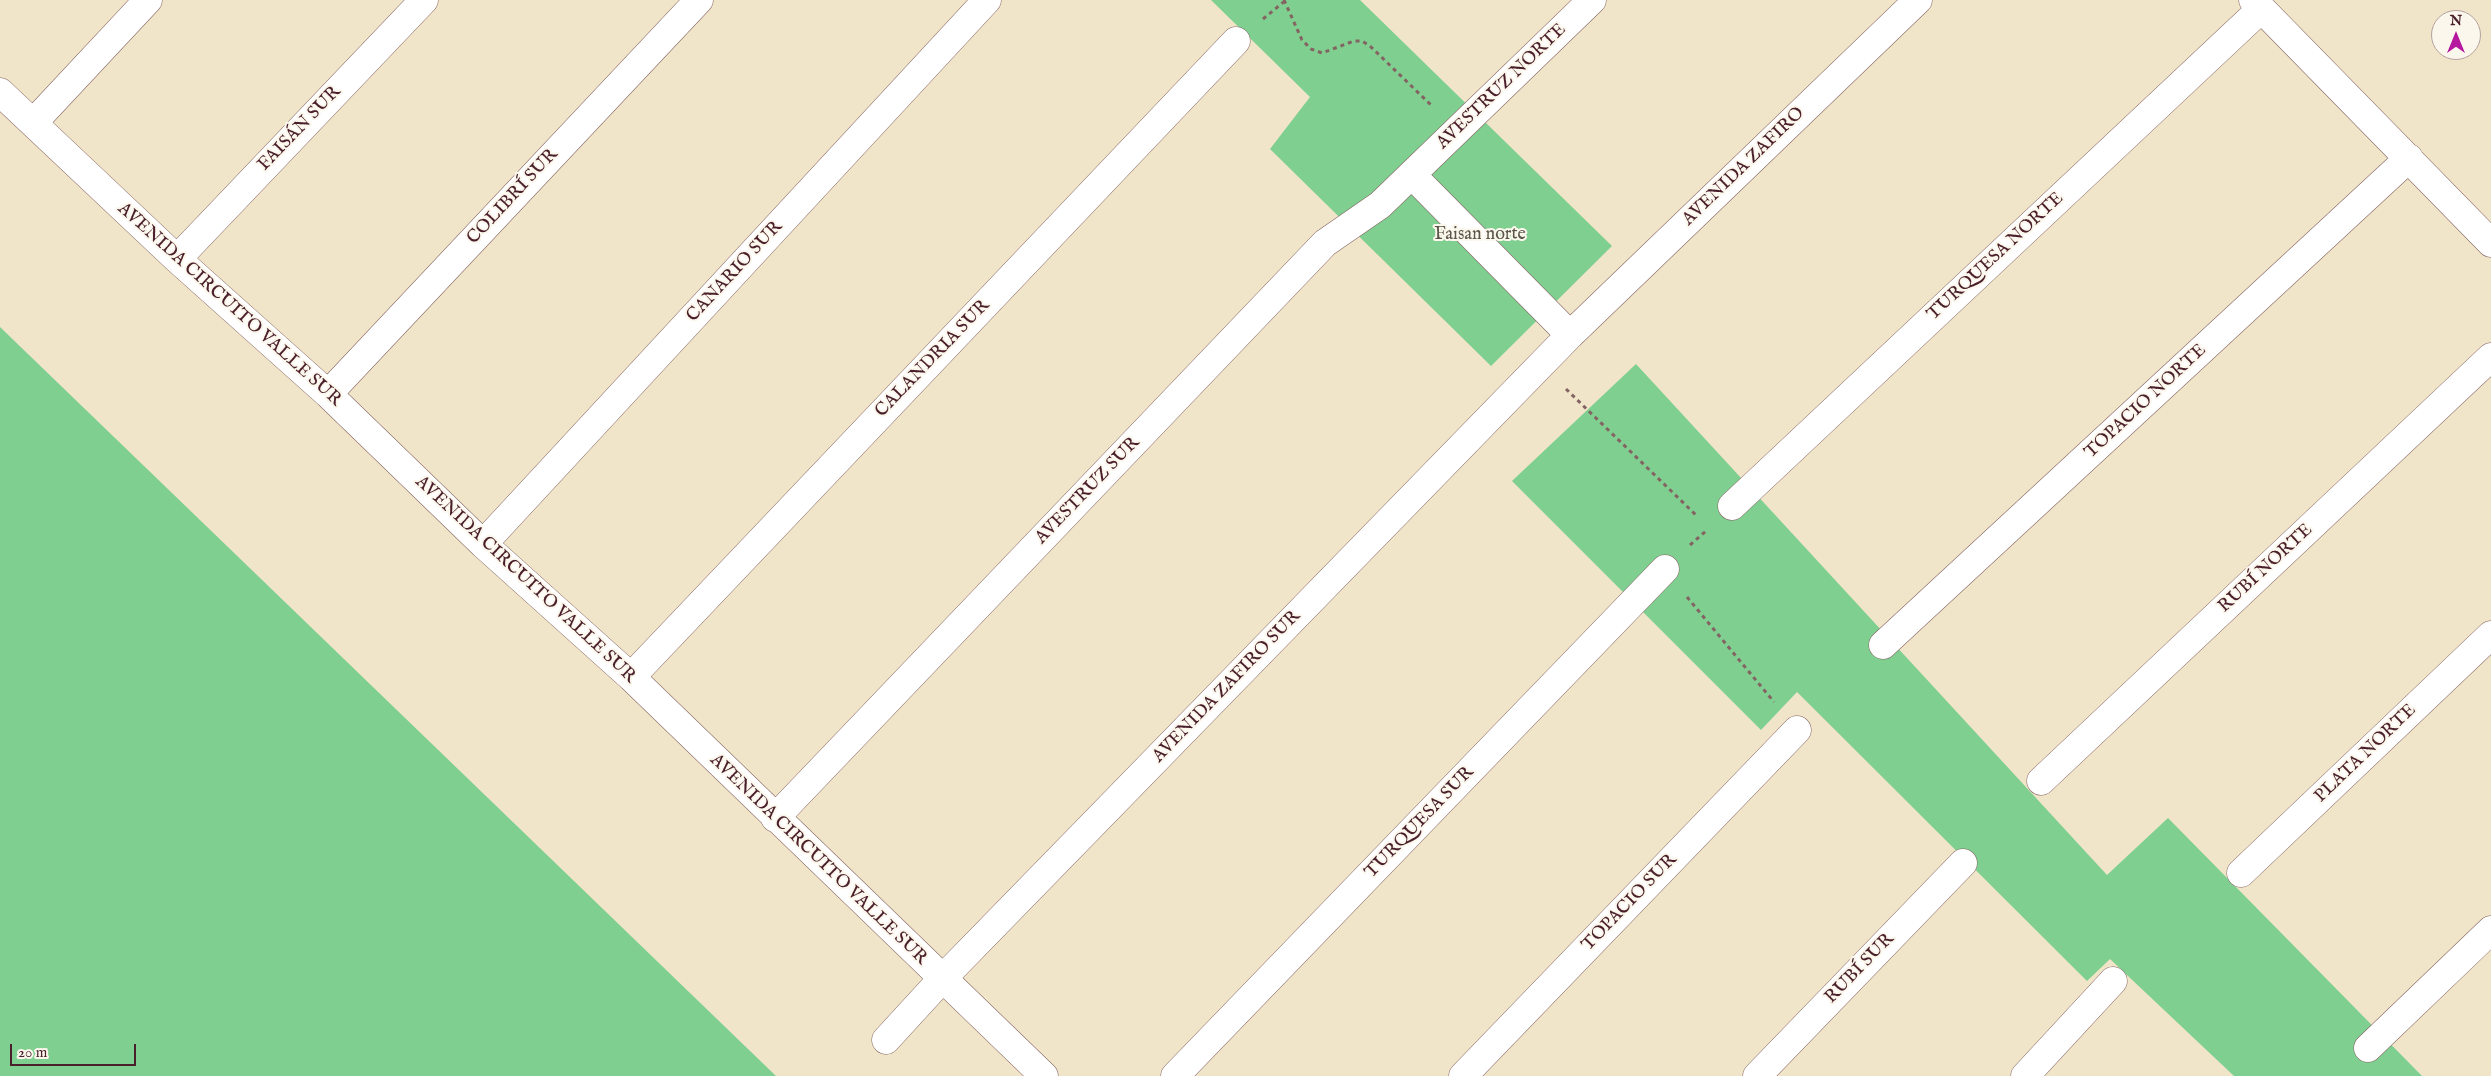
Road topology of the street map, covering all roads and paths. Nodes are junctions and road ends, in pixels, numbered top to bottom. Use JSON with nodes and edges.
{"nodes":[{"id":1,"x":148,"y":0,"type":"edge"},
{"id":2,"x":424,"y":0,"type":"edge"},
{"id":3,"x":699,"y":0,"type":"edge"},
{"id":4,"x":987,"y":0,"type":"edge"},
{"id":5,"x":1284,"y":0,"type":"edge"},
{"id":6,"x":1592,"y":0,"type":"edge"},
{"id":7,"x":1918,"y":0,"type":"edge"},
{"id":8,"x":2257,"y":4,"type":"edge"},
{"id":9,"x":1236,"y":41,"type":"dead end"},
{"id":10,"x":0,"y":92,"type":"edge"},
{"id":11,"x":32,"y":123,"type":"junction"},
{"id":12,"x":1457,"y":131,"type":"junction"},
{"id":13,"x":2409,"y":158,"type":"junction"},
{"id":14,"x":1412,"y":175,"type":"junction"},
{"id":15,"x":2491,"y":243,"type":"edge"},
{"id":16,"x":177,"y":259,"type":"junction"},
{"id":17,"x":1570,"y":335,"type":"junction"},
{"id":18,"x":2491,"y":357,"type":"edge"},
{"id":19,"x":1541,"y":365,"type":"junction"},
{"id":20,"x":328,"y":394,"type":"junction"},
{"id":21,"x":1732,"y":506,"type":"joint"},
{"id":22,"x":1709,"y":528,"type":"junction"},
{"id":23,"x":483,"y":544,"type":"junction"},
{"id":24,"x":1665,"y":569,"type":"junction"},
{"id":25,"x":2491,"y":635,"type":"edge"},
{"id":26,"x":1883,"y":645,"type":"dead end"},
{"id":27,"x":630,"y":677,"type":"junction"},
{"id":28,"x":1797,"y":730,"type":"joint"},
{"id":29,"x":2041,"y":781,"type":"dead end"},
{"id":30,"x":775,"y":818,"type":"junction"},
{"id":31,"x":1963,"y":863,"type":"dead end"},
{"id":32,"x":2241,"y":873,"type":"dead end"},
{"id":33,"x":2491,"y":930,"type":"edge"},
{"id":34,"x":942,"y":979,"type":"junction"},
{"id":35,"x":2113,"y":982,"type":"dead end"},
{"id":36,"x":886,"y":1040,"type":"dead end"},
{"id":37,"x":2368,"y":1048,"type":"dead end"},
{"id":38,"x":1044,"y":1076,"type":"edge"},
{"id":39,"x":1174,"y":1076,"type":"edge"},
{"id":40,"x":1463,"y":1076,"type":"edge"},
{"id":41,"x":1757,"y":1076,"type":"edge"},
{"id":42,"x":2025,"y":1076,"type":"edge"}],
"edges":[{"from":1,"to":11,"type":"street"},
{"from":2,"to":16,"type":"street","name":"FAISÁN SUR"},
{"from":3,"to":20,"type":"street","name":"COLIBRÍ SUR"},
{"from":4,"to":23,"type":"street","name":"CANARIO SUR"},
{"from":5,"to":12,"type":"path"},
{"from":6,"to":12,"type":"street","name":"AVESTRUZ NORTE"},
{"from":7,"to":17,"type":"street","name":"AVENIDA ZAFIRO"},
{"from":8,"to":13,"type":"street"},
{"from":8,"to":21,"type":"street","name":"TURQUESA NORTE"},
{"from":9,"to":27,"type":"street","name":"CALANDRIA SUR"},
{"from":10,"to":11,"type":"street","name":"AVENIDA CIRCUITO VALLE SUR"},
{"from":11,"to":16,"type":"street","name":"AVENIDA CIRCUITO VALLE SUR"},
{"from":12,"to":14,"type":"street","name":"AVESTRUZ NORTE"},
{"from":13,"to":15,"type":"street"},
{"from":13,"to":26,"type":"street","name":"TOPACIO NORTE"},
{"from":14,"to":17,"type":"street"},
{"from":14,"to":30,"type":"street","name":"AVESTRUZ SUR"},
{"from":16,"to":20,"type":"street","name":"AVENIDA CIRCUITO VALLE SUR"},
{"from":17,"to":19,"type":"street","name":"AVENIDA ZAFIRO SUR"},
{"from":18,"to":29,"type":"street","name":"RUBÍ NORTE"},
{"from":19,"to":22,"type":"path"},
{"from":19,"to":34,"type":"street","name":"AVENIDA ZAFIRO SUR"},
{"from":20,"to":23,"type":"street","name":"AVENIDA CIRCUITO VALLE SUR"},
{"from":21,"to":22,"type":"path"},
{"from":22,"to":24,"type":"path"},
{"from":23,"to":27,"type":"street","name":"AVENIDA CIRCUITO VALLE SUR"},
{"from":24,"to":28,"type":"path"},
{"from":24,"to":39,"type":"street","name":"TURQUESA SUR"},
{"from":25,"to":32,"type":"street","name":"PLATA NORTE"},
{"from":27,"to":30,"type":"street","name":"AVENIDA CIRCUITO VALLE SUR"},
{"from":28,"to":40,"type":"street","name":"TOPACIO SUR"},
{"from":30,"to":34,"type":"street","name":"AVENIDA CIRCUITO VALLE SUR"},
{"from":31,"to":41,"type":"street","name":"RUBÍ SUR"},
{"from":33,"to":37,"type":"street"},
{"from":34,"to":36,"type":"street","name":"AVENIDA ZAFIRO SUR"},
{"from":34,"to":38,"type":"street","name":"AVENIDA CIRCUITO VALLE SUR"},
{"from":35,"to":42,"type":"street"}]}
